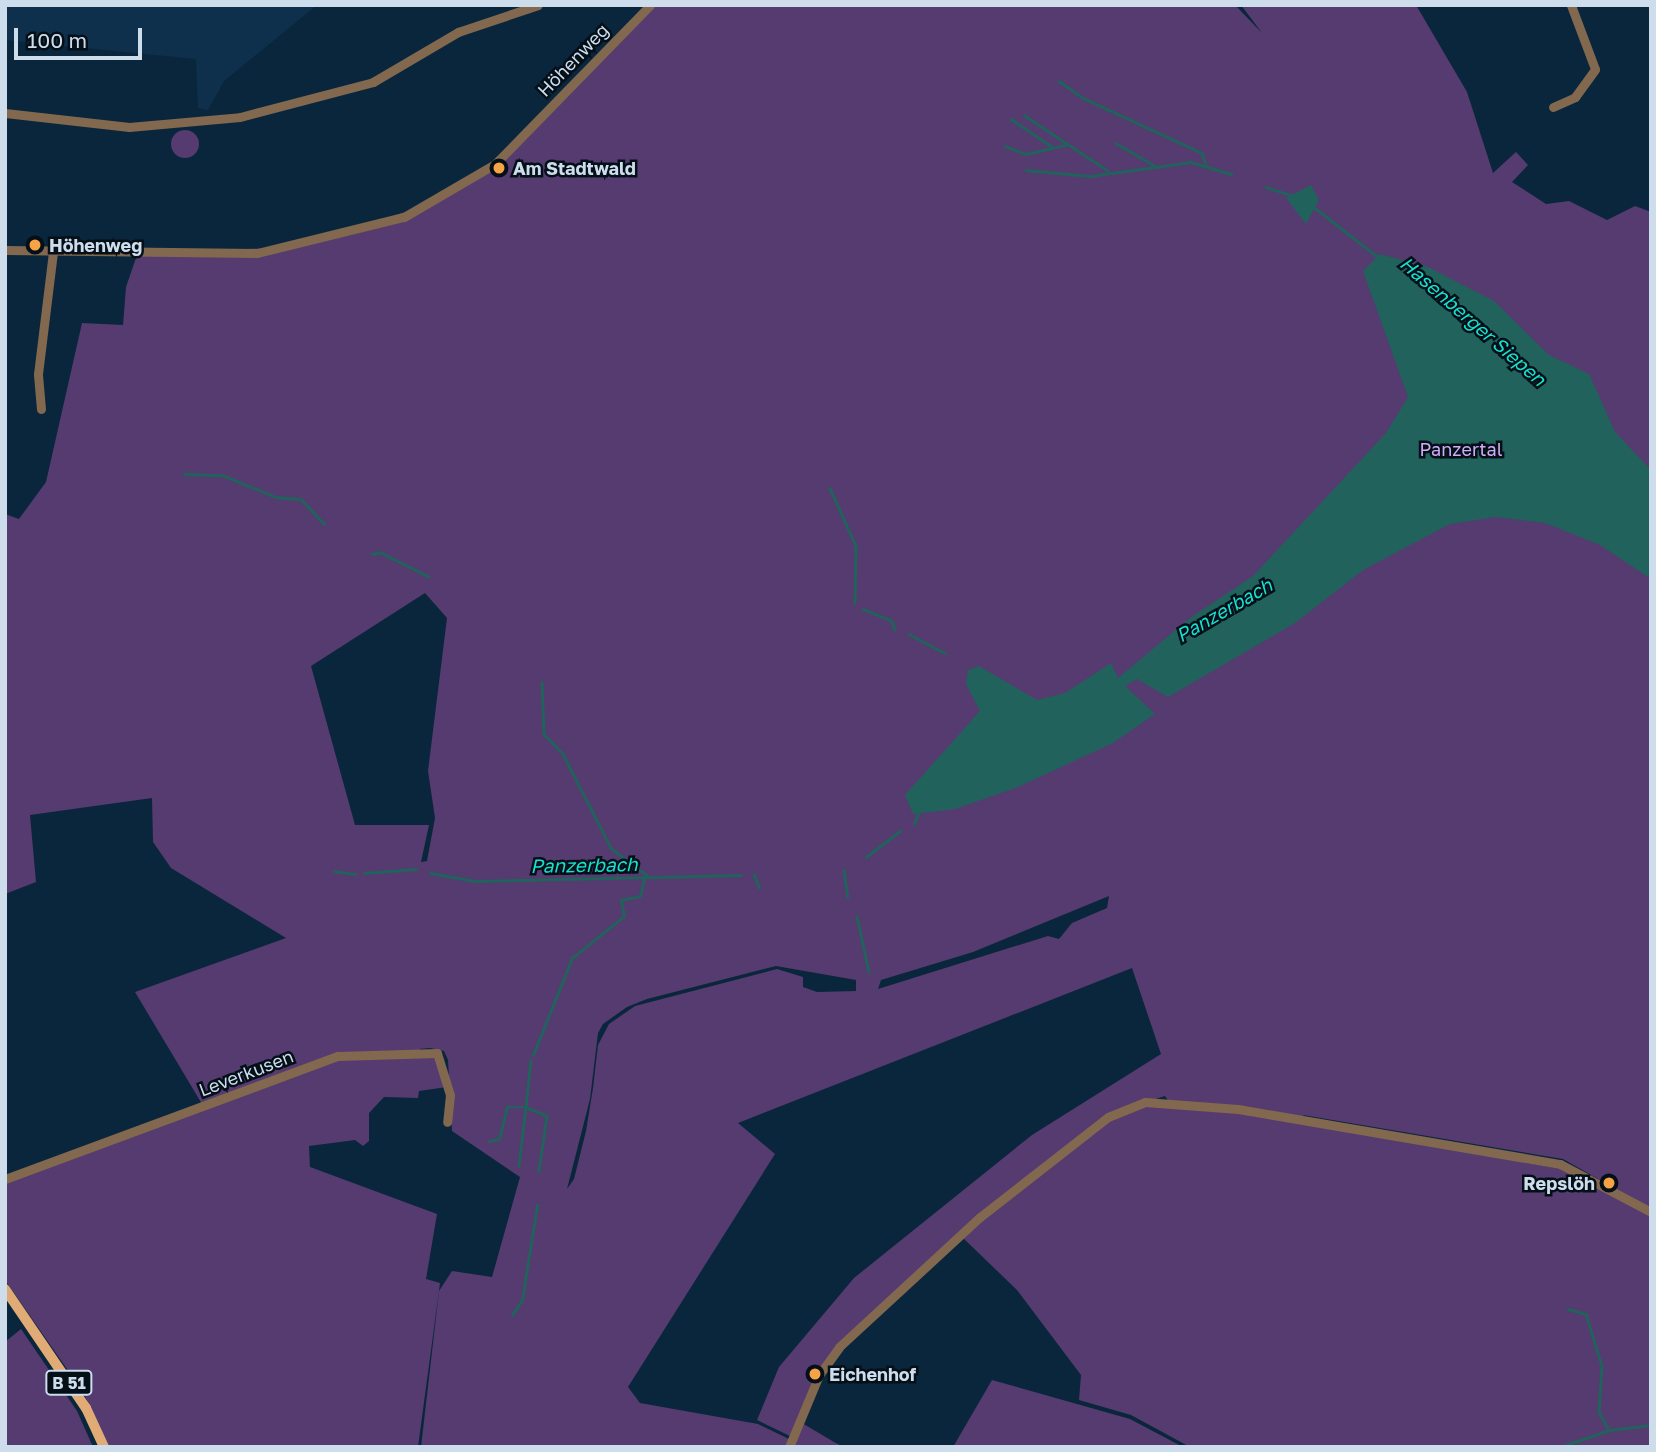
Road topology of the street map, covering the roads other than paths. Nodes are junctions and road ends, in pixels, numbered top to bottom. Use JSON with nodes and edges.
{"nodes":[{"id":1,"x":538,"y":5,"type":"edge"},
{"id":2,"x":650,"y":5,"type":"edge"},
{"id":3,"x":1571,"y":5,"type":"edge"},
{"id":4,"x":1553,"y":107,"type":"dead end"},
{"id":5,"x":5,"y":113,"type":"edge"},
{"id":6,"x":5,"y":250,"type":"edge"},
{"id":7,"x":53,"y":252,"type":"junction"},
{"id":8,"x":41,"y":409,"type":"dead end"},
{"id":9,"x":447,"y":1122,"type":"dead end"},
{"id":10,"x":5,"y":1180,"type":"edge"},
{"id":11,"x":1651,"y":1212,"type":"edge"},
{"id":12,"x":5,"y":1289,"type":"edge"},
{"id":13,"x":104,"y":1447,"type":"edge"},
{"id":14,"x":789,"y":1447,"type":"edge"}],
"edges":[{"from":1,"to":5,"type":"street"},
{"from":2,"to":7,"type":"street","name":"Höhenweg"},
{"from":3,"to":4,"type":"street"},
{"from":6,"to":7,"type":"street","name":"Höhenweg"},
{"from":7,"to":8,"type":"street"},
{"from":9,"to":10,"type":"street","name":"Leverkusen"},
{"from":11,"to":14,"type":"street"},
{"from":12,"to":13,"type":"main road","number":"B 51"}]}
